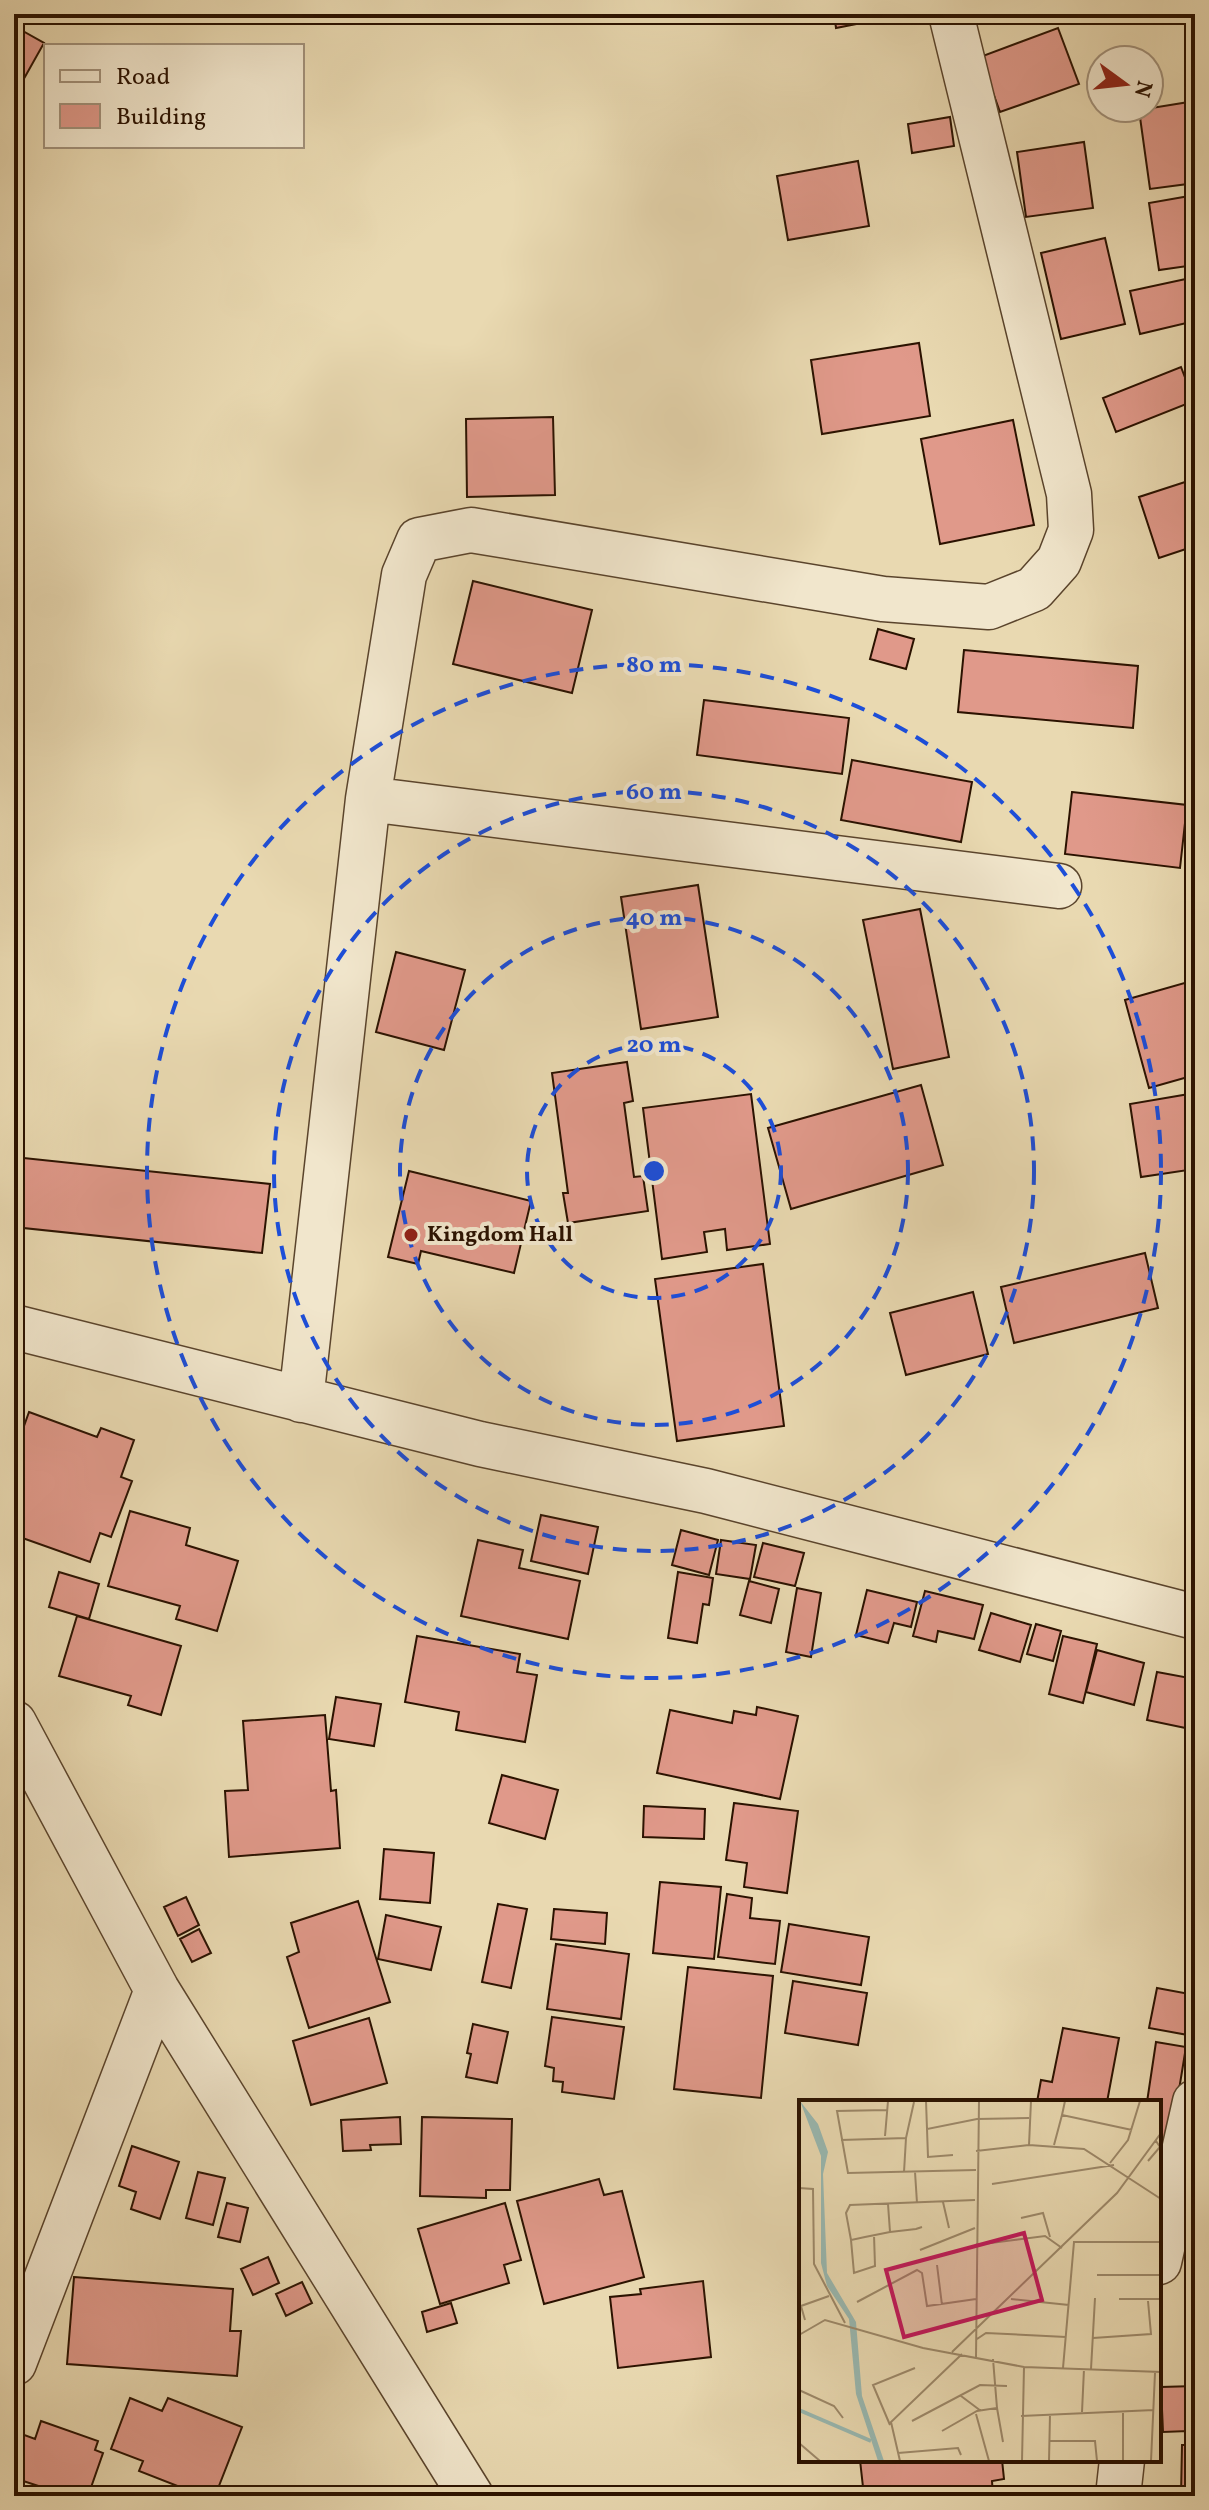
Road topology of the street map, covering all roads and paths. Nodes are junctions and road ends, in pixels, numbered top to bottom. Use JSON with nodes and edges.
{"nodes":[{"id":1,"x":951,"y":14,"type":"edge"},
{"id":2,"x":368,"y":799,"type":"junction"},
{"id":3,"x":1059,"y":886,"type":"dead end"},
{"id":4,"x":14,"y":1327,"type":"edge"},
{"id":5,"x":301,"y":1400,"type":"junction"},
{"id":6,"x":1195,"y":1617,"type":"edge"},
{"id":7,"x":14,"y":1723,"type":"edge"},
{"id":8,"x":157,"y":1990,"type":"junction"},
{"id":9,"x":1195,"y":2102,"type":"edge"},
{"id":10,"x":1161,"y":2253,"type":"edge"},
{"id":11,"x":14,"y":2363,"type":"edge"},
{"id":12,"x":1122,"y":2462,"type":"edge"},
{"id":13,"x":471,"y":2496,"type":"edge"},
{"id":14,"x":1118,"y":2496,"type":"edge"}],
"edges":[{"from":1,"to":2,"type":"street"},
{"from":2,"to":3,"type":"street"},
{"from":2,"to":5,"type":"street"},
{"from":4,"to":5,"type":"street"},
{"from":5,"to":6,"type":"street"},
{"from":7,"to":8,"type":"street"},
{"from":8,"to":11,"type":"street"},
{"from":8,"to":13,"type":"street"},
{"from":9,"to":10,"type":"street"},
{"from":12,"to":14,"type":"street"}]}
